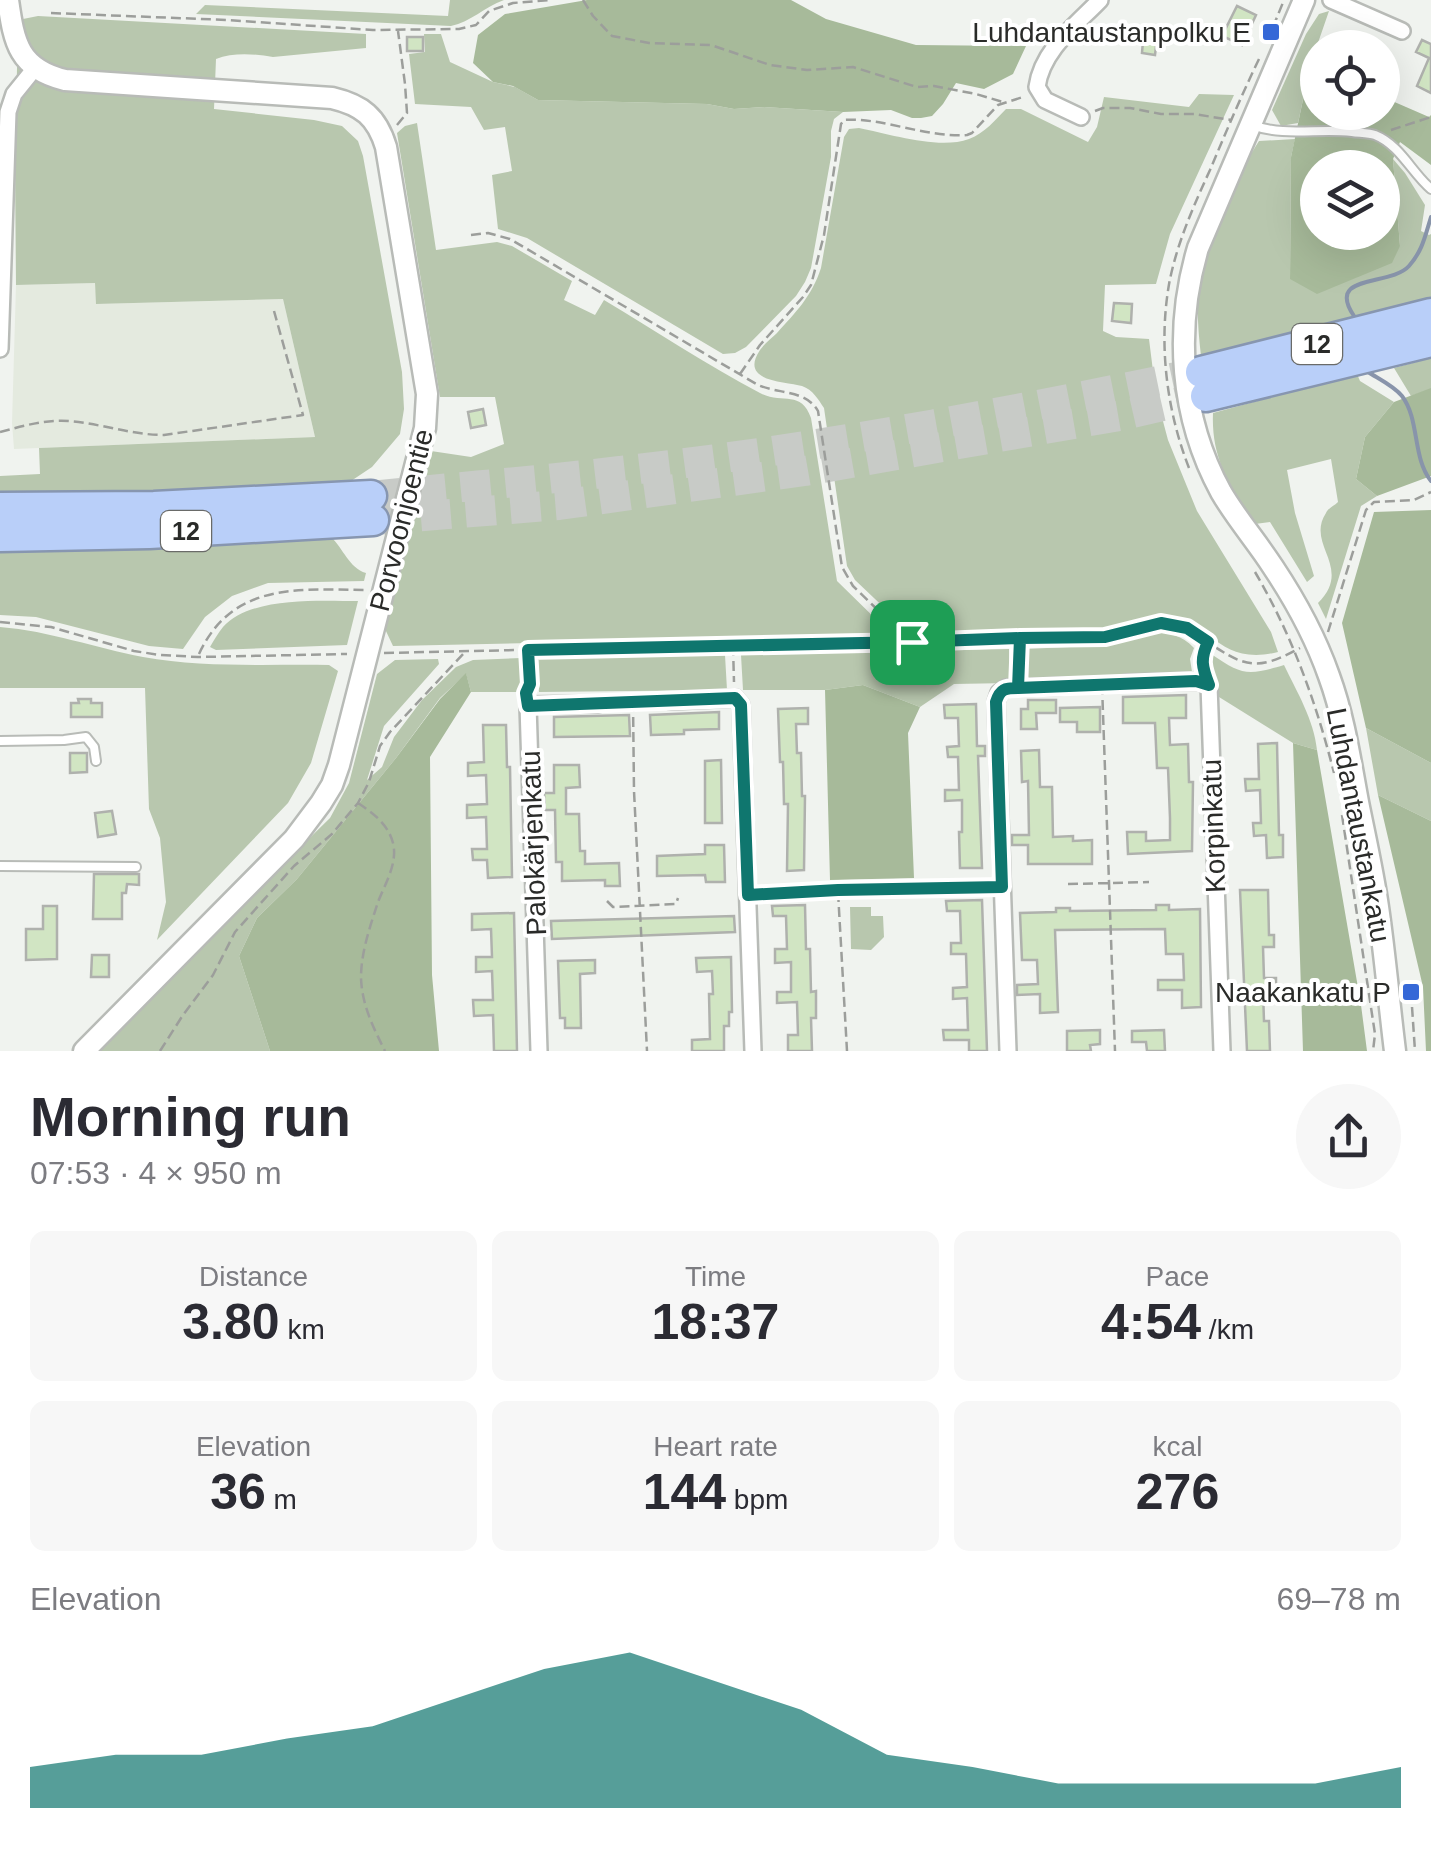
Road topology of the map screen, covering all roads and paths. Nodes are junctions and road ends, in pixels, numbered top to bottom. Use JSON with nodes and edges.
{"nodes":[{"id":1,"x":8,"y":0,"type":"edge"},
{"id":2,"x":550,"y":0,"type":"edge"},
{"id":3,"x":583,"y":0,"type":"edge"},
{"id":4,"x":1100,"y":0,"type":"edge"},
{"id":5,"x":1284,"y":0,"type":"edge"},
{"id":6,"x":1304,"y":0,"type":"edge"},
{"id":7,"x":1331,"y":0,"type":"edge"},
{"id":8,"x":51,"y":13,"type":"dead end"},
{"id":9,"x":398,"y":30,"type":"junction"},
{"id":10,"x":1402,"y":30,"type":"dead end"},
{"id":11,"x":1271,"y":32,"type":"dead end"},
{"id":12,"x":1265,"y":46,"type":"dead end"},
{"id":13,"x":35,"y":68,"type":"junction"},
{"id":14,"x":1039,"y":93,"type":"junction"},
{"id":15,"x":1241,"y":98,"type":"dead end"},
{"id":16,"x":1004,"y":102,"type":"junction"},
{"id":17,"x":407,"y":113,"type":"dead end"},
{"id":18,"x":1081,"y":116,"type":"joint"},
{"id":19,"x":1431,"y":117,"type":"edge"},
{"id":20,"x":1252,"y":126,"type":"junction"},
{"id":21,"x":1376,"y":135,"type":"junction"},
{"id":22,"x":1431,"y":190,"type":"edge"},
{"id":23,"x":471,"y":235,"type":"dead end"},
{"id":24,"x":2,"y":237,"type":"edge"},
{"id":25,"x":274,"y":311,"type":"dead end"},
{"id":26,"x":1431,"y":314,"type":"edge"},
{"id":27,"x":1431,"y":340,"type":"edge"},
{"id":28,"x":0,"y":349,"type":"edge"},
{"id":29,"x":740,"y":375,"type":"junction"},
{"id":30,"x":0,"y":432,"type":"edge"},
{"id":31,"x":1431,"y":492,"type":"edge"},
{"id":32,"x":0,"y":508,"type":"edge"},
{"id":33,"x":0,"y":536,"type":"edge"},
{"id":34,"x":371,"y":590,"type":"dead end"},
{"id":35,"x":0,"y":622,"type":"edge"},
{"id":36,"x":1020,"y":638,"type":"junction"},
{"id":37,"x":1313,"y":640,"type":"junction"},
{"id":38,"x":912,"y":642,"type":"junction"},
{"id":39,"x":1208,"y":642,"type":"junction"},
{"id":40,"x":732,"y":646,"type":"junction"},
{"id":41,"x":528,"y":650,"type":"junction"},
{"id":42,"x":466,"y":652,"type":"junction"},
{"id":43,"x":347,"y":654,"type":"dead end"},
{"id":44,"x":378,"y":654,"type":"dead end"},
{"id":45,"x":198,"y":657,"type":"junction"},
{"id":46,"x":1102,"y":684,"type":"junction"},
{"id":47,"x":1126,"y":684,"type":"joint"},
{"id":48,"x":1209,"y":685,"type":"junction"},
{"id":49,"x":1064,"y":686,"type":"joint"},
{"id":50,"x":1018,"y":688,"type":"junction"},
{"id":51,"x":735,"y":698,"type":"junction"},
{"id":52,"x":671,"y":701,"type":"joint"},
{"id":53,"x":633,"y":702,"type":"junction"},
{"id":54,"x":598,"y":704,"type":"joint"},
{"id":55,"x":528,"y":706,"type":"junction"},
{"id":56,"x":1318,"y":709,"type":"dead end"},
{"id":57,"x":0,"y":741,"type":"edge"},
{"id":58,"x":96,"y":761,"type":"dead end"},
{"id":59,"x":1335,"y":775,"type":"dead end"},
{"id":60,"x":358,"y":803,"type":"junction"},
{"id":61,"x":1341,"y":810,"type":"dead end"},
{"id":62,"x":0,"y":866,"type":"edge"},
{"id":63,"x":136,"y":867,"type":"dead end"},
{"id":64,"x":1109,"y":882,"type":"junction"},
{"id":65,"x":1150,"y":882,"type":"dead end"},
{"id":66,"x":1068,"y":884,"type":"dead end"},
{"id":67,"x":1002,"y":887,"type":"junction"},
{"id":68,"x":838,"y":890,"type":"junction"},
{"id":69,"x":748,"y":895,"type":"junction"},
{"id":70,"x":678,"y":898,"type":"dead end"},
{"id":71,"x":607,"y":901,"type":"dead end"},
{"id":72,"x":642,"y":906,"type":"junction"},
{"id":73,"x":1411,"y":992,"type":"dead end"},
{"id":74,"x":84,"y":1051,"type":"edge"},
{"id":75,"x":160,"y":1051,"type":"edge"},
{"id":76,"x":385,"y":1051,"type":"edge"},
{"id":77,"x":539,"y":1051,"type":"edge"},
{"id":78,"x":647,"y":1051,"type":"edge"},
{"id":79,"x":753,"y":1051,"type":"edge"},
{"id":80,"x":847,"y":1051,"type":"edge"},
{"id":81,"x":1008,"y":1051,"type":"edge"},
{"id":82,"x":1115,"y":1051,"type":"edge"},
{"id":83,"x":1222,"y":1051,"type":"edge"},
{"id":84,"x":1374,"y":1051,"type":"edge"},
{"id":85,"x":1394,"y":1051,"type":"edge"},
{"id":86,"x":1415,"y":1051,"type":"edge"}],
"edges":[{"from":1,"to":13,"type":"street"},
{"from":2,"to":9,"type":"path"},
{"from":3,"to":16,"type":"path"},
{"from":4,"to":14,"type":"street"},
{"from":5,"to":11,"type":"path"},
{"from":6,"to":20,"type":"street","name":"Luhdantaustankatu"},
{"from":7,"to":10,"type":"street"},
{"from":8,"to":9,"type":"path"},
{"from":9,"to":17,"type":"path"},
{"from":12,"to":15,"type":"path"},
{"from":13,"to":24,"type":"street"},
{"from":13,"to":74,"type":"street","name":"Porvoonjoentie"},
{"from":14,"to":16,"type":"path"},
{"from":14,"to":18,"type":"street"},
{"from":16,"to":29,"type":"path"},
{"from":18,"to":20,"type":"path"},
{"from":19,"to":21,"type":"path"},
{"from":20,"to":21,"type":"lane"},
{"from":20,"to":37,"type":"street","name":"Luhdantaustankatu"},
{"from":21,"to":22,"type":"lane"},
{"from":23,"to":29,"type":"path"},
{"from":24,"to":28,"type":"street"},
{"from":25,"to":30,"type":"path"},
{"from":26,"to":27,"type":"highway","number":"12"},
{"from":29,"to":38,"type":"path"},
{"from":31,"to":37,"type":"path"},
{"from":32,"to":33,"type":"highway","number":"12"},
{"from":34,"to":45,"type":"path"},
{"from":35,"to":45,"type":"path"},
{"from":36,"to":38,"type":"path"},
{"from":36,"to":39,"type":"path"},
{"from":36,"to":50,"type":"path"},
{"from":37,"to":39,"type":"path"},
{"from":37,"to":85,"type":"street","name":"Luhdantaustankatu"},
{"from":38,"to":40,"type":"path"},
{"from":39,"to":48,"type":"path"},
{"from":40,"to":41,"type":"path"},
{"from":40,"to":51,"type":"path"},
{"from":41,"to":42,"type":"path"},
{"from":41,"to":55,"type":"path"},
{"from":42,"to":44,"type":"path"},
{"from":42,"to":60,"type":"path"},
{"from":43,"to":45,"type":"path"},
{"from":46,"to":47,"type":"path"},
{"from":46,"to":49,"type":"path"},
{"from":46,"to":64,"type":"path"},
{"from":47,"to":48,"type":"street"},
{"from":48,"to":83,"type":"street","name":"Korpinkatu"},
{"from":49,"to":50,"type":"street"},
{"from":50,"to":67,"type":"street"},
{"from":51,"to":52,"type":"street"},
{"from":51,"to":69,"type":"street"},
{"from":52,"to":53,"type":"path"},
{"from":53,"to":54,"type":"path"},
{"from":53,"to":72,"type":"path"},
{"from":54,"to":55,"type":"street"},
{"from":55,"to":77,"type":"street","name":"Palokärjenkatu"},
{"from":56,"to":59,"type":"path"},
{"from":57,"to":58,"type":"lane"},
{"from":60,"to":75,"type":"path"},
{"from":60,"to":76,"type":"path"},
{"from":61,"to":84,"type":"path"},
{"from":62,"to":63,"type":"lane"},
{"from":64,"to":65,"type":"path"},
{"from":64,"to":66,"type":"path"},
{"from":64,"to":82,"type":"path"},
{"from":67,"to":68,"type":"path"},
{"from":67,"to":81,"type":"street"},
{"from":68,"to":69,"type":"path"},
{"from":68,"to":80,"type":"path"},
{"from":69,"to":79,"type":"street"},
{"from":70,"to":72,"type":"path"},
{"from":71,"to":72,"type":"path"},
{"from":72,"to":78,"type":"path"},
{"from":73,"to":86,"type":"path"}]}
